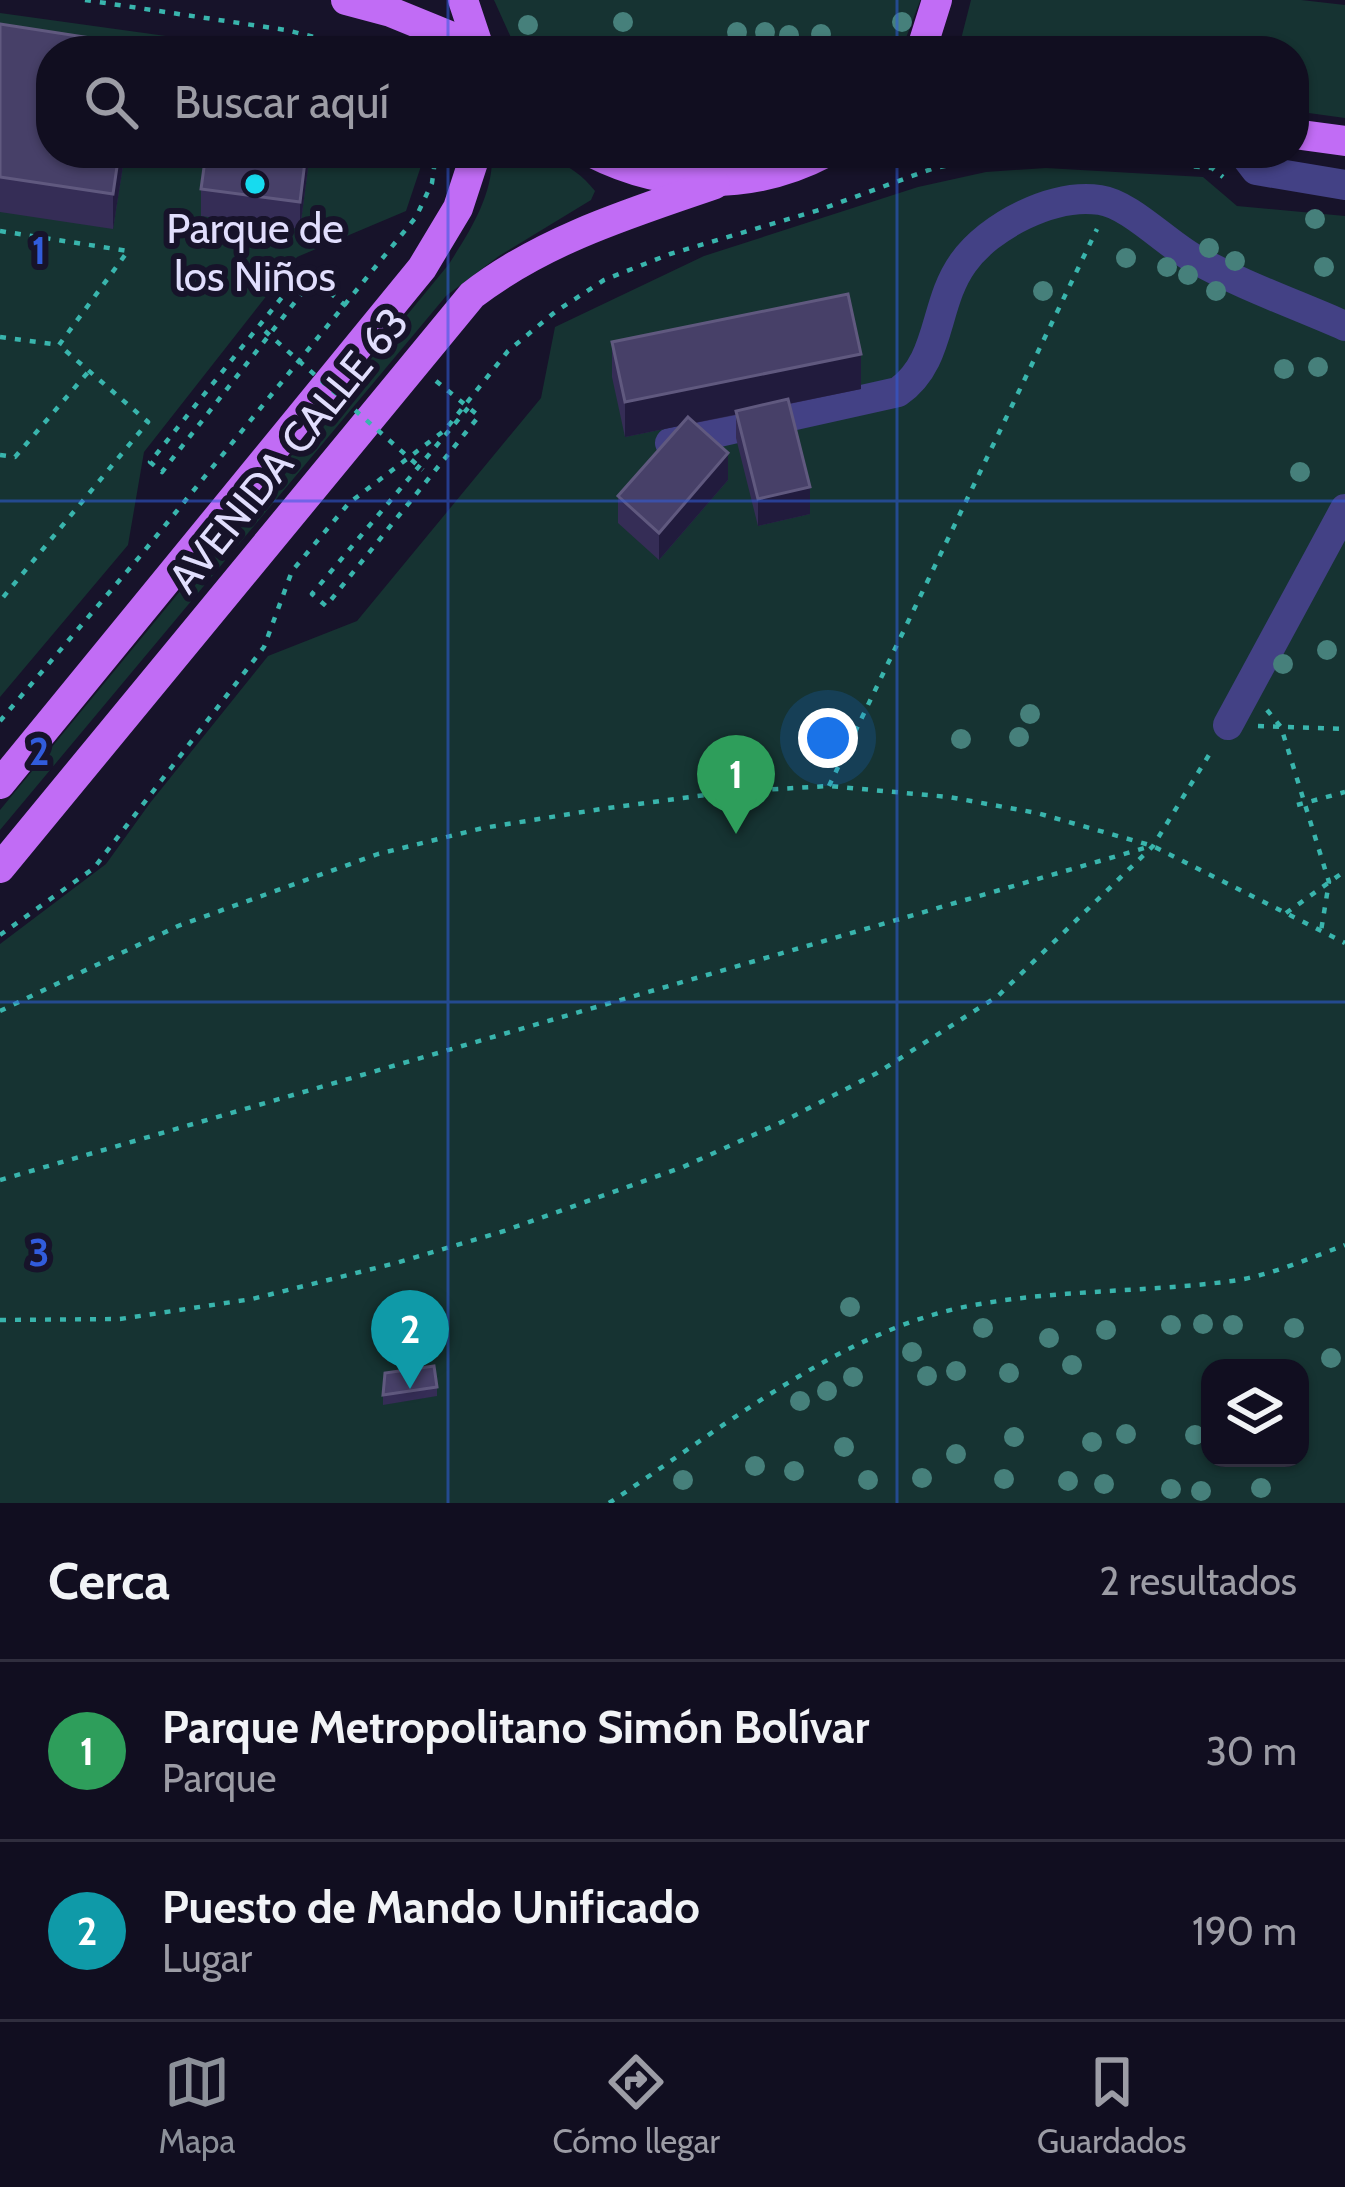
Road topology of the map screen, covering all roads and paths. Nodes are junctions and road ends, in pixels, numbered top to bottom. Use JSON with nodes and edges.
{"nodes":[{"id":1,"x":85,"y":0,"type":"edge"},
{"id":2,"x":346,"y":0,"type":"edge"},
{"id":3,"x":463,"y":0,"type":"edge"},
{"id":4,"x":937,"y":0,"type":"edge"},
{"id":5,"x":310,"y":36,"type":"edge"},
{"id":6,"x":447,"y":36,"type":"edge"},
{"id":7,"x":475,"y":36,"type":"edge"},
{"id":8,"x":926,"y":36,"type":"edge"},
{"id":9,"x":1309,"y":136,"type":"edge"},
{"id":10,"x":1345,"y":141,"type":"edge"},
{"id":11,"x":434,"y":168,"type":"edge"},
{"id":12,"x":471,"y":168,"type":"edge"},
{"id":13,"x":640,"y":168,"type":"edge"},
{"id":14,"x":786,"y":168,"type":"edge"},
{"id":15,"x":934,"y":168,"type":"edge"},
{"id":16,"x":1212,"y":168,"type":"edge"},
{"id":17,"x":1254,"y":168,"type":"edge"},
{"id":18,"x":1231,"y":183,"type":"dead end"},
{"id":19,"x":715,"y":184,"type":"junction"},
{"id":20,"x":1345,"y":185,"type":"edge"},
{"id":21,"x":1110,"y":202,"type":"junction"},
{"id":22,"x":0,"y":230,"type":"edge"},
{"id":23,"x":313,"y":279,"type":"junction"},
{"id":24,"x":344,"y":304,"type":"junction"},
{"id":25,"x":258,"y":326,"type":"junction"},
{"id":26,"x":1345,"y":326,"type":"edge"},
{"id":27,"x":375,"y":328,"type":"junction"},
{"id":28,"x":0,"y":338,"type":"edge"},
{"id":29,"x":59,"y":345,"type":"junction"},
{"id":30,"x":414,"y":362,"type":"junction"},
{"id":31,"x":89,"y":371,"type":"junction"},
{"id":32,"x":466,"y":406,"type":"junction"},
{"id":33,"x":664,"y":445,"type":"edge"},
{"id":34,"x":0,"y":455,"type":"edge"},
{"id":35,"x":432,"y":478,"type":"junction"},
{"id":36,"x":1345,"y":509,"type":"edge"},
{"id":37,"x":0,"y":601,"type":"edge"},
{"id":38,"x":1248,"y":688,"type":"junction"},
{"id":39,"x":0,"y":721,"type":"edge"},
{"id":40,"x":1228,"y":725,"type":"junction"},
{"id":41,"x":1281,"y":727,"type":"junction"},
{"id":42,"x":1345,"y":729,"type":"edge"},
{"id":43,"x":0,"y":784,"type":"edge"},
{"id":44,"x":829,"y":786,"type":"junction"},
{"id":45,"x":1345,"y":792,"type":"edge"},
{"id":46,"x":1305,"y":803,"type":"junction"},
{"id":47,"x":1297,"y":805,"type":"dead end"},
{"id":48,"x":1153,"y":845,"type":"junction"},
{"id":49,"x":0,"y":868,"type":"edge"},
{"id":50,"x":1345,"y":871,"type":"edge"},
{"id":51,"x":1329,"y":882,"type":"junction"},
{"id":52,"x":1286,"y":913,"type":"junction"},
{"id":53,"x":1321,"y":931,"type":"junction"},
{"id":54,"x":0,"y":935,"type":"edge"},
{"id":55,"x":1345,"y":943,"type":"edge"},
{"id":56,"x":0,"y":1010,"type":"edge"},
{"id":57,"x":0,"y":1180,"type":"edge"},
{"id":58,"x":1345,"y":1245,"type":"edge"},
{"id":59,"x":0,"y":1320,"type":"edge"},
{"id":60,"x":609,"y":1503,"type":"edge"}],
"edges":[{"from":1,"to":5,"type":"path"},
{"from":2,"to":6,"type":"main road"},
{"from":3,"to":7,"type":"main road"},
{"from":4,"to":8,"type":"main road"},
{"from":9,"to":10,"type":"main road"},
{"from":11,"to":24,"type":"path"},
{"from":12,"to":27,"type":"main road","name":"AVENIDA CALLE 63"},
{"from":13,"to":19,"type":"main road"},
{"from":14,"to":19,"type":"main road"},
{"from":15,"to":32,"type":"path"},
{"from":16,"to":18,"type":"path"},
{"from":17,"to":20,"type":"street"},
{"from":19,"to":30,"type":"main road","name":"AVENIDA CALLE 63"},
{"from":21,"to":26,"type":"street"},
{"from":21,"to":33,"type":"street"},
{"from":21,"to":44,"type":"path"},
{"from":22,"to":29,"type":"path"},
{"from":23,"to":24,"type":"path"},
{"from":23,"to":25,"type":"path"},
{"from":23,"to":25,"type":"path"},
{"from":24,"to":27,"type":"path"},
{"from":24,"to":39,"type":"path"},
{"from":25,"to":35,"type":"path","bridge":true},
{"from":27,"to":43,"type":"main road","name":"AVENIDA CALLE 63"},
{"from":28,"to":29,"type":"path"},
{"from":29,"to":31,"type":"path"},
{"from":30,"to":32,"type":"path"},
{"from":30,"to":49,"type":"main road","name":"AVENIDA CALLE 63"},
{"from":31,"to":34,"type":"path"},
{"from":31,"to":37,"type":"path"},
{"from":32,"to":35,"type":"path"},
{"from":32,"to":35,"type":"path"},
{"from":32,"to":54,"type":"path"},
{"from":36,"to":38,"type":"street"},
{"from":38,"to":40,"type":"street"},
{"from":38,"to":41,"type":"path"},
{"from":40,"to":41,"type":"path"},
{"from":40,"to":48,"type":"path"},
{"from":41,"to":42,"type":"path"},
{"from":41,"to":46,"type":"path"},
{"from":44,"to":48,"type":"path"},
{"from":44,"to":56,"type":"path"},
{"from":45,"to":46,"type":"path"},
{"from":46,"to":47,"type":"path"},
{"from":46,"to":51,"type":"path"},
{"from":48,"to":52,"type":"path"},
{"from":48,"to":57,"type":"path"},
{"from":48,"to":59,"type":"path"},
{"from":50,"to":51,"type":"path"},
{"from":51,"to":52,"type":"path"},
{"from":51,"to":53,"type":"path"},
{"from":52,"to":53,"type":"path"},
{"from":53,"to":55,"type":"path"},
{"from":58,"to":60,"type":"path"}]}
